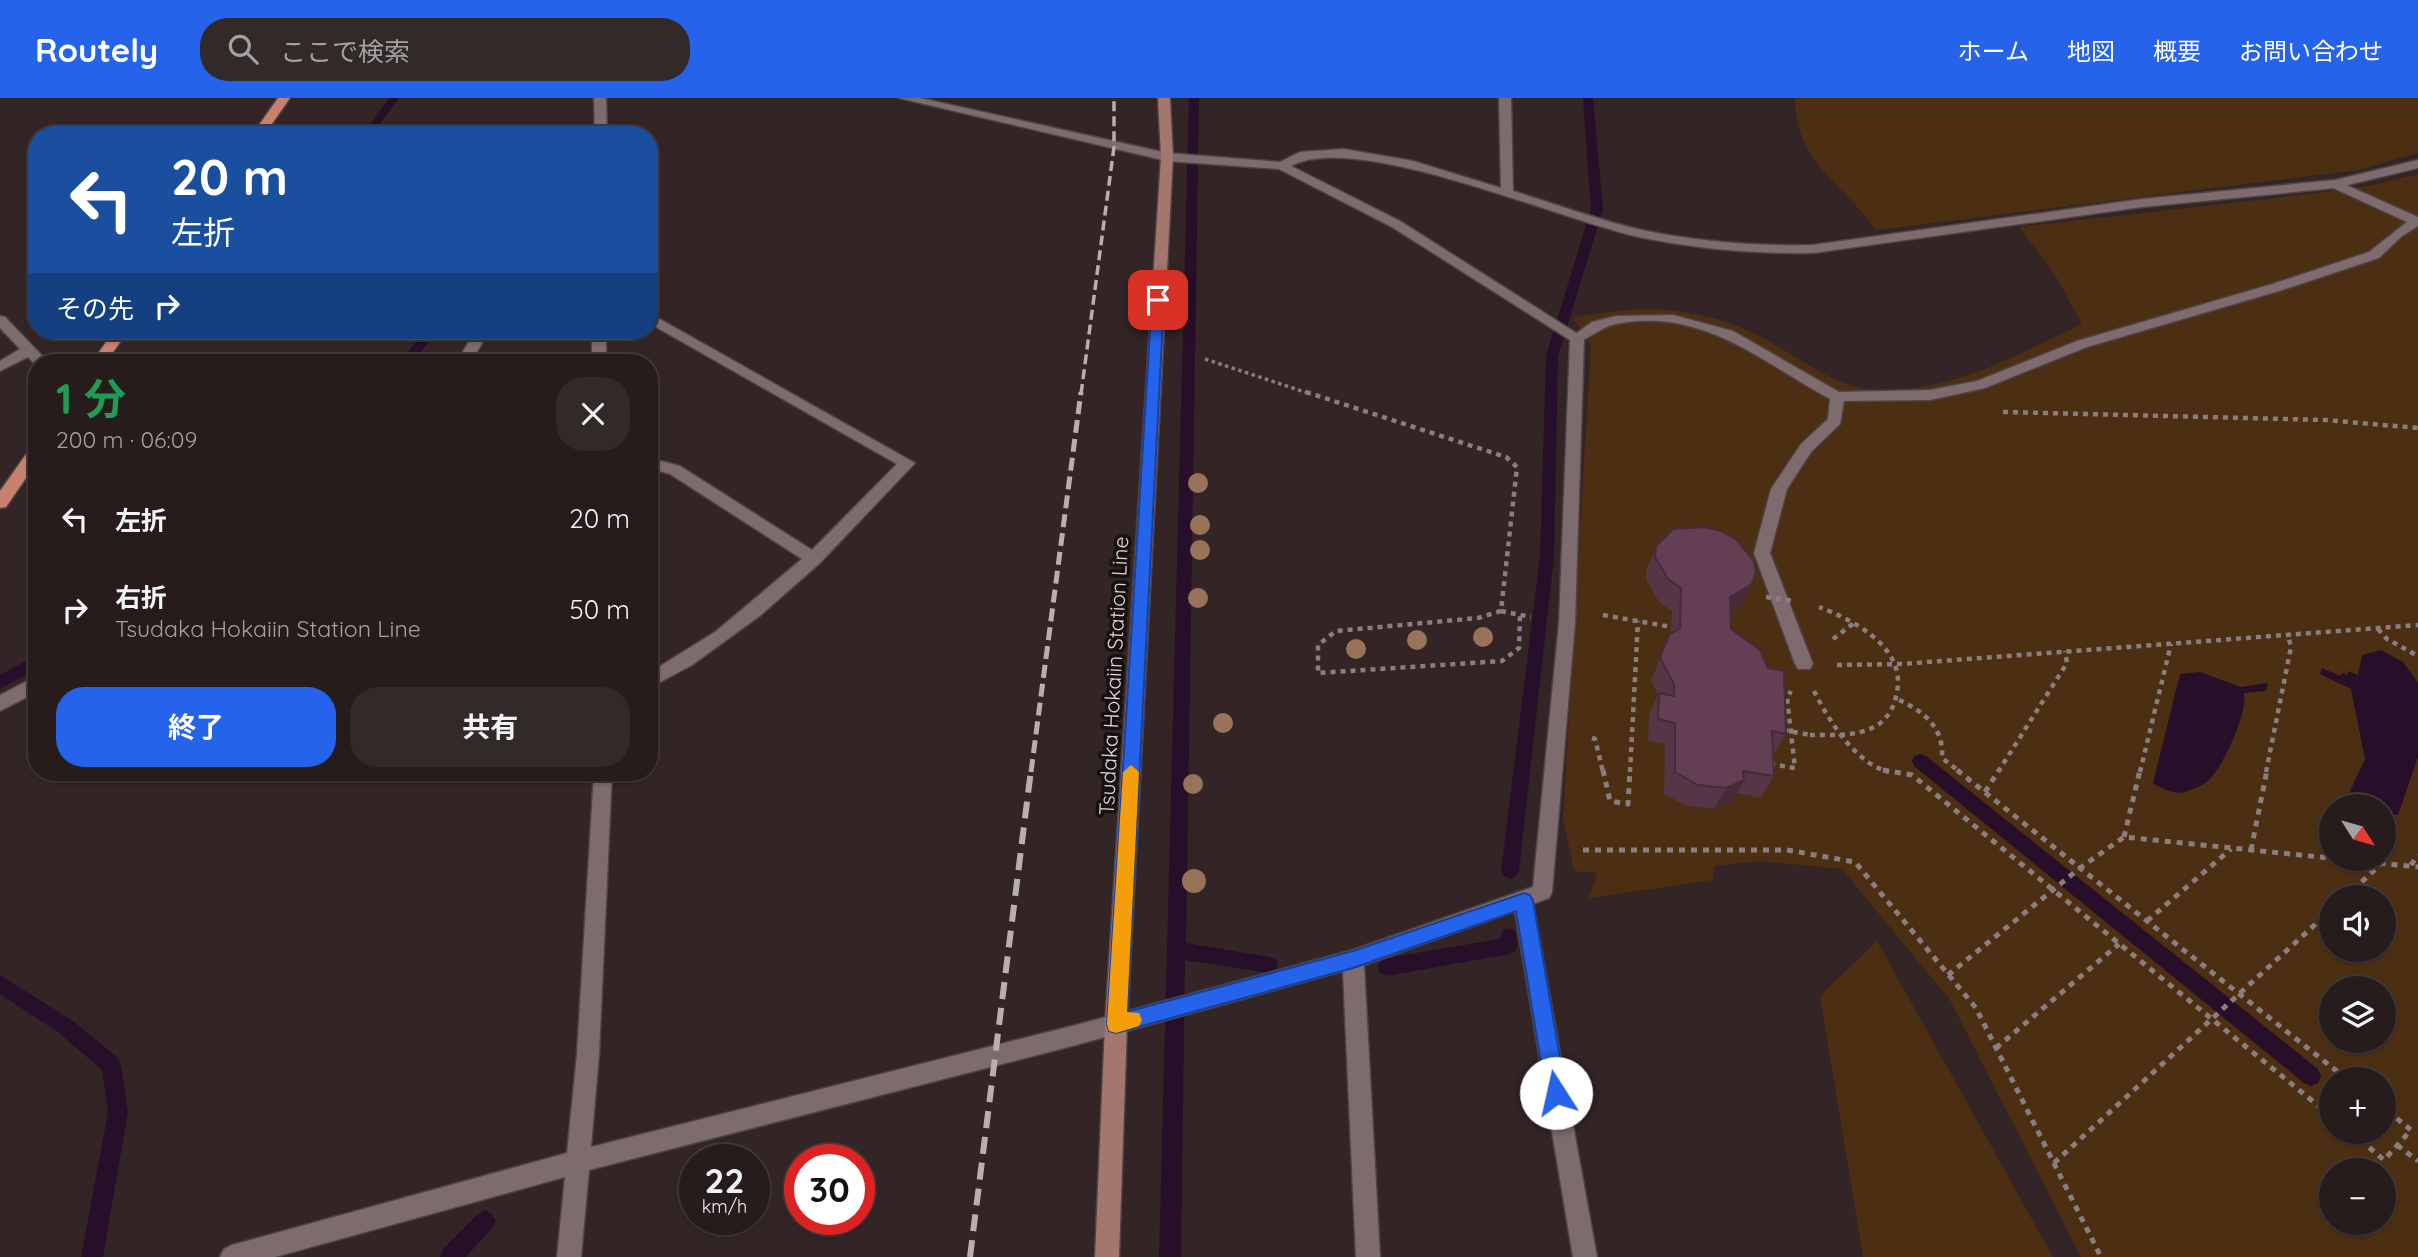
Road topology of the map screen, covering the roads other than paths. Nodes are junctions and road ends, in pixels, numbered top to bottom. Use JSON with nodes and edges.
{"nodes":[{"id":1,"x":284,"y":98,"type":"edge"},
{"id":2,"x":600,"y":98,"type":"edge"},
{"id":3,"x":905,"y":98,"type":"edge"},
{"id":4,"x":1164,"y":98,"type":"edge"},
{"id":5,"x":1504,"y":98,"type":"edge"},
{"id":6,"x":264,"y":126,"type":"edge"},
{"id":7,"x":601,"y":126,"type":"edge"},
{"id":8,"x":1167,"y":157,"type":"junction"},
{"id":9,"x":2418,"y":164,"type":"edge"},
{"id":10,"x":1282,"y":166,"type":"junction"},
{"id":11,"x":2334,"y":184,"type":"junction"},
{"id":12,"x":1507,"y":192,"type":"junction"},
{"id":13,"x":2418,"y":222,"type":"edge"},
{"id":14,"x":0,"y":320,"type":"edge"},
{"id":15,"x":658,"y":322,"type":"edge"},
{"id":16,"x":1566,"y":331,"type":"junction"},
{"id":17,"x":29,"y":350,"type":"junction"},
{"id":18,"x":33,"y":354,"type":"edge"},
{"id":19,"x":0,"y":367,"type":"edge"},
{"id":20,"x":1837,"y":397,"type":"junction"},
{"id":21,"x":28,"y":463,"type":"edge"},
{"id":22,"x":658,"y":465,"type":"edge"},
{"id":23,"x":0,"y":503,"type":"edge"},
{"id":24,"x":814,"y":559,"type":"junction"},
{"id":25,"x":1804,"y":664,"type":"road end"},
{"id":26,"x":658,"y":675,"type":"edge"},
{"id":27,"x":28,"y":688,"type":"edge"},
{"id":28,"x":0,"y":704,"type":"edge"},
{"id":29,"x":603,"y":781,"type":"edge"},
{"id":30,"x":1524,"y":901,"type":"junction"},
{"id":31,"x":1353,"y":960,"type":"junction"},
{"id":32,"x":1116,"y":1024,"type":"junction"},
{"id":33,"x":578,"y":1162,"type":"junction"},
{"id":34,"x":232,"y":1257,"type":"edge"},
{"id":35,"x":569,"y":1257,"type":"edge"},
{"id":36,"x":1107,"y":1257,"type":"edge"},
{"id":37,"x":1368,"y":1257,"type":"edge"},
{"id":38,"x":1585,"y":1257,"type":"edge"}],
"edges":[{"from":1,"to":6,"type":"main road"},
{"from":2,"to":7,"type":"street"},
{"from":3,"to":8,"type":"street"},
{"from":4,"to":8,"type":"main road","name":"Tsudaka Hokaiin Station Line"},
{"from":5,"to":12,"type":"street"},
{"from":8,"to":10,"type":"street"},
{"from":8,"to":32,"type":"main road","name":"Tsudaka Hokaiin Station Line"},
{"from":9,"to":11,"type":"street"},
{"from":10,"to":12,"type":"street"},
{"from":10,"to":16,"type":"street"},
{"from":11,"to":12,"type":"street"},
{"from":11,"to":13,"type":"street"},
{"from":13,"to":20,"type":"street"},
{"from":14,"to":17,"type":"street"},
{"from":15,"to":24,"type":"street"},
{"from":16,"to":20,"type":"street"},
{"from":16,"to":30,"type":"street"},
{"from":17,"to":18,"type":"street"},
{"from":17,"to":19,"type":"street"},
{"from":20,"to":25,"type":"street"},
{"from":21,"to":23,"type":"main road"},
{"from":22,"to":24,"type":"street"},
{"from":24,"to":26,"type":"street"},
{"from":27,"to":28,"type":"street"},
{"from":29,"to":33,"type":"street"},
{"from":30,"to":31,"type":"street"},
{"from":30,"to":38,"type":"street"},
{"from":31,"to":32,"type":"street"},
{"from":31,"to":37,"type":"street"},
{"from":32,"to":33,"type":"street"},
{"from":32,"to":36,"type":"main road","name":"Tsudaka Hokaiin Station Line"},
{"from":33,"to":34,"type":"street"},
{"from":33,"to":35,"type":"street"}]}
